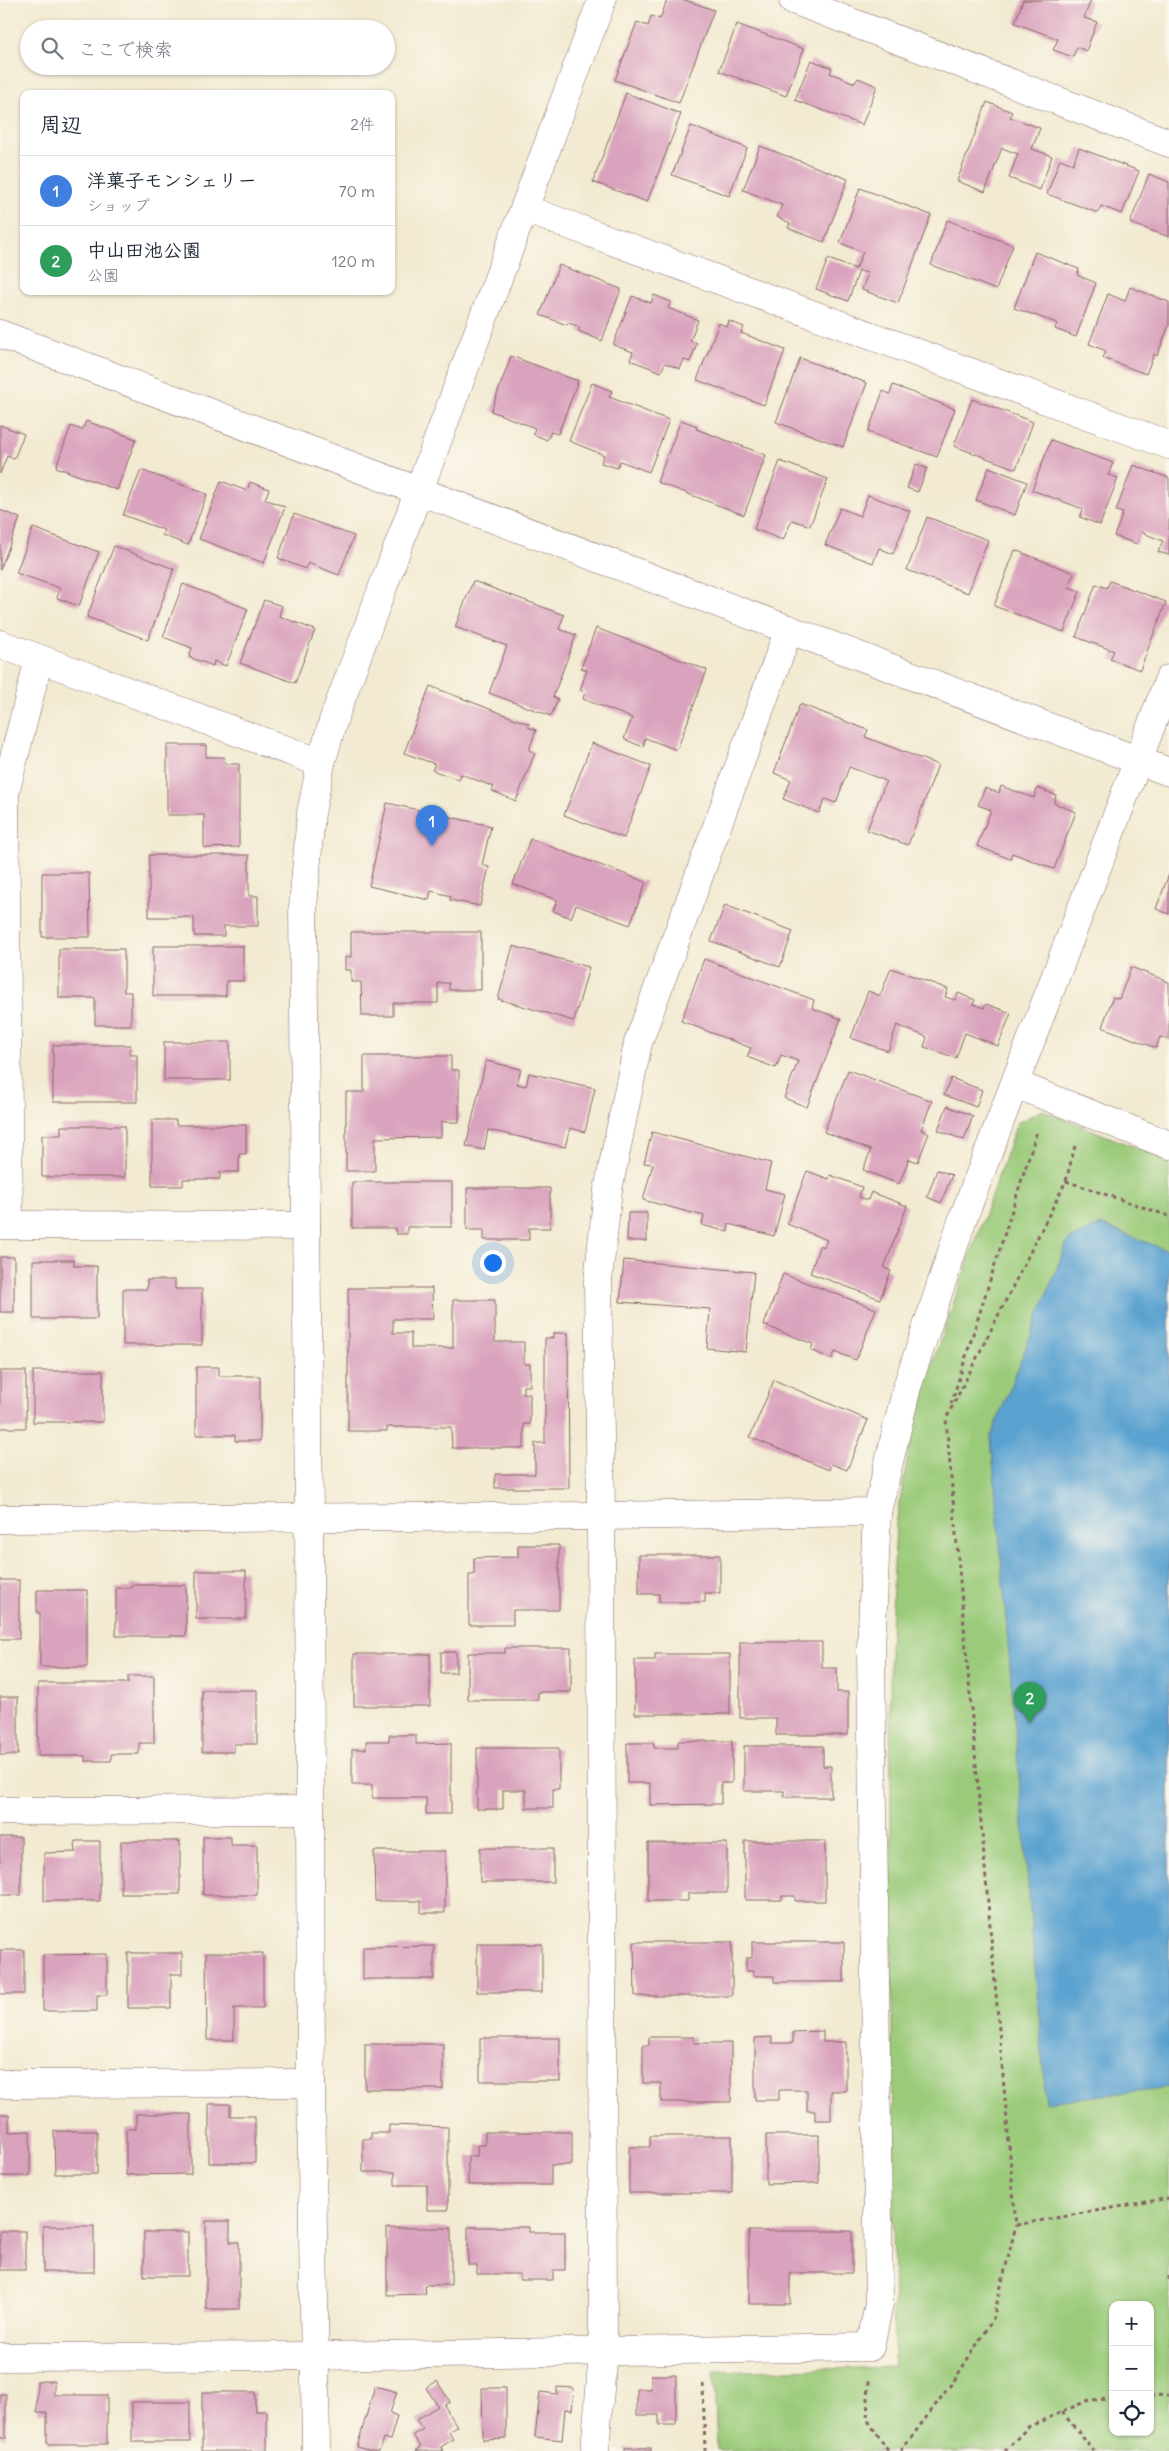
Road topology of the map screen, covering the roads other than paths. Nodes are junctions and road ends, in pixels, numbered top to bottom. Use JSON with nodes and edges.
{"nodes":[{"id":1,"x":602,"y":0,"type":"edge"},
{"id":2,"x":793,"y":0,"type":"edge"},
{"id":3,"x":1169,"y":143,"type":"edge"},
{"id":4,"x":525,"y":209,"type":"junction"},
{"id":5,"x":0,"y":334,"type":"edge"},
{"id":6,"x":1169,"y":445,"type":"edge"},
{"id":7,"x":418,"y":491,"type":"junction"},
{"id":8,"x":789,"y":629,"type":"junction"},
{"id":9,"x":0,"y":644,"type":"edge"},
{"id":10,"x":39,"y":659,"type":"junction"},
{"id":11,"x":1169,"y":679,"type":"edge"},
{"id":12,"x":1139,"y":761,"type":"junction"},
{"id":13,"x":321,"y":763,"type":"junction"},
{"id":14,"x":1169,"y":772,"type":"edge"},
{"id":15,"x":1014,"y":1084,"type":"junction"},
{"id":16,"x":1169,"y":1145,"type":"edge"},
{"id":17,"x":5,"y":1225,"type":"edge"},
{"id":18,"x":306,"y":1226,"type":"junction"},
{"id":19,"x":877,"y":1512,"type":"junction"},
{"id":20,"x":309,"y":1516,"type":"junction"},
{"id":21,"x":601,"y":1516,"type":"junction"},
{"id":22,"x":0,"y":1519,"type":"edge"},
{"id":23,"x":309,"y":1810,"type":"junction"},
{"id":24,"x":0,"y":1811,"type":"edge"},
{"id":25,"x":311,"y":2083,"type":"junction"},
{"id":26,"x":0,"y":2084,"type":"edge"},
{"id":27,"x":603,"y":2352,"type":"junction"},
{"id":28,"x":315,"y":2356,"type":"junction"},
{"id":29,"x":0,"y":2357,"type":"edge"},
{"id":30,"x":316,"y":2451,"type":"edge"},
{"id":31,"x":595,"y":2451,"type":"edge"}],
"edges":[{"from":1,"to":4,"type":"street"},
{"from":2,"to":3,"type":"street"},
{"from":4,"to":6,"type":"street"},
{"from":4,"to":7,"type":"street"},
{"from":5,"to":7,"type":"street"},
{"from":7,"to":8,"type":"street"},
{"from":7,"to":13,"type":"street"},
{"from":8,"to":12,"type":"street"},
{"from":8,"to":21,"type":"street"},
{"from":9,"to":10,"type":"street"},
{"from":10,"to":13,"type":"street"},
{"from":10,"to":17,"type":"street"},
{"from":11,"to":12,"type":"street"},
{"from":12,"to":14,"type":"street"},
{"from":12,"to":15,"type":"street"},
{"from":13,"to":18,"type":"street"},
{"from":15,"to":16,"type":"street"},
{"from":15,"to":19,"type":"street"},
{"from":17,"to":18,"type":"street"},
{"from":18,"to":20,"type":"street"},
{"from":19,"to":21,"type":"street"},
{"from":19,"to":27,"type":"street"},
{"from":20,"to":21,"type":"street"},
{"from":20,"to":22,"type":"street"},
{"from":20,"to":23,"type":"street"},
{"from":21,"to":27,"type":"street"},
{"from":23,"to":24,"type":"street"},
{"from":23,"to":25,"type":"street"},
{"from":25,"to":26,"type":"street"},
{"from":25,"to":28,"type":"street"},
{"from":27,"to":28,"type":"street"},
{"from":27,"to":31,"type":"street"},
{"from":28,"to":29,"type":"street"},
{"from":28,"to":30,"type":"street"}]}
